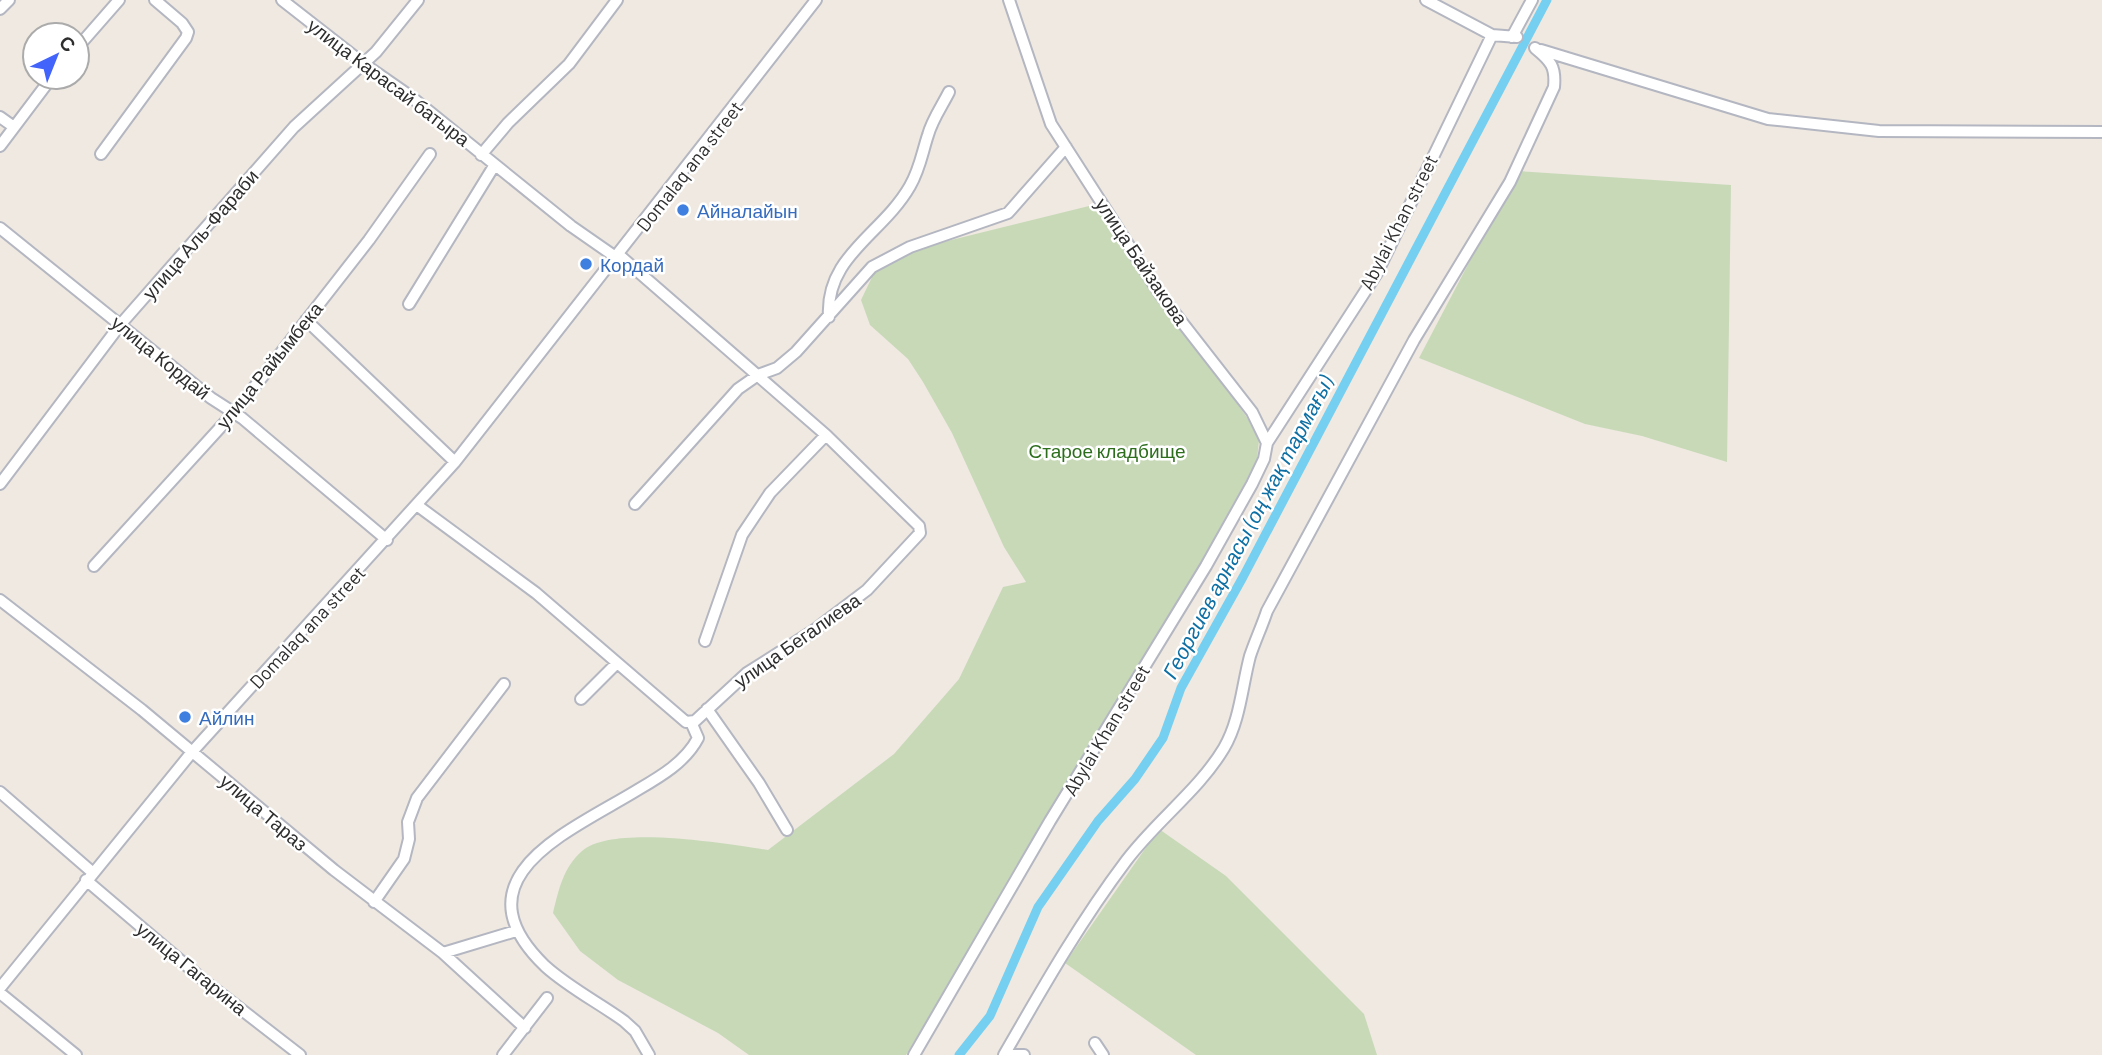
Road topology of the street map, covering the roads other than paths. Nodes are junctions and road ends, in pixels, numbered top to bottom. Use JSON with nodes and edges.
{"nodes":[{"id":1,"x":9,"y":0,"type":"edge"},
{"id":2,"x":119,"y":0,"type":"edge"},
{"id":3,"x":155,"y":0,"type":"edge"},
{"id":4,"x":282,"y":0,"type":"edge"},
{"id":5,"x":418,"y":0,"type":"edge"},
{"id":6,"x":617,"y":0,"type":"edge"},
{"id":7,"x":817,"y":0,"type":"edge"},
{"id":8,"x":1009,"y":0,"type":"edge"},
{"id":9,"x":1426,"y":0,"type":"edge"},
{"id":10,"x":1454,"y":0,"type":"edge"},
{"id":11,"x":1532,"y":0,"type":"edge"},
{"id":12,"x":0,"y":9,"type":"edge"},
{"id":13,"x":1449,"y":12,"type":"junction"},
{"id":14,"x":91,"y":32,"type":"edge"},
{"id":15,"x":1492,"y":35,"type":"junction"},
{"id":16,"x":364,"y":64,"type":"junction"},
{"id":17,"x":41,"y":91,"type":"edge"},
{"id":18,"x":949,"y":92,"type":"dead end"},
{"id":19,"x":0,"y":117,"type":"edge"},
{"id":20,"x":14,"y":127,"type":"junction"},
{"id":21,"x":2102,"y":132,"type":"edge"},
{"id":22,"x":0,"y":146,"type":"edge"},
{"id":23,"x":1066,"y":147,"type":"junction"},
{"id":24,"x":101,"y":154,"type":"dead end"},
{"id":25,"x":430,"y":154,"type":"dead end"},
{"id":26,"x":481,"y":155,"type":"junction"},
{"id":27,"x":494,"y":166,"type":"junction"},
{"id":28,"x":0,"y":228,"type":"edge"},
{"id":29,"x":618,"y":257,"type":"junction"},
{"id":30,"x":409,"y":304,"type":"dead end"},
{"id":31,"x":829,"y":317,"type":"junction"},
{"id":32,"x":306,"y":320,"type":"junction"},
{"id":33,"x":120,"y":325,"type":"junction"},
{"id":34,"x":758,"y":375,"type":"junction"},
{"id":35,"x":233,"y":412,"type":"junction"},
{"id":36,"x":826,"y":435,"type":"junction"},
{"id":37,"x":1267,"y":443,"type":"junction"},
{"id":38,"x":455,"y":462,"type":"junction"},
{"id":39,"x":0,"y":484,"type":"edge"},
{"id":40,"x":635,"y":504,"type":"dead end"},
{"id":41,"x":418,"y":506,"type":"junction"},
{"id":42,"x":387,"y":540,"type":"junction"},
{"id":43,"x":94,"y":566,"type":"dead end"},
{"id":44,"x":0,"y":600,"type":"edge"},
{"id":45,"x":705,"y":641,"type":"dead end"},
{"id":46,"x":616,"y":664,"type":"junction"},
{"id":47,"x":504,"y":684,"type":"dead end"},
{"id":48,"x":581,"y":699,"type":"dead end"},
{"id":49,"x":707,"y":709,"type":"junction"},
{"id":50,"x":689,"y":722,"type":"junction"},
{"id":51,"x":192,"y":752,"type":"junction"},
{"id":52,"x":0,"y":792,"type":"edge"},
{"id":53,"x":787,"y":830,"type":"dead end"},
{"id":54,"x":89,"y":876,"type":"junction"},
{"id":55,"x":374,"y":902,"type":"junction"},
{"id":56,"x":516,"y":931,"type":"junction"},
{"id":57,"x":443,"y":953,"type":"junction"},
{"id":58,"x":0,"y":988,"type":"edge"},
{"id":59,"x":0,"y":993,"type":"edge"},
{"id":60,"x":547,"y":998,"type":"dead end"},
{"id":61,"x":526,"y":1028,"type":"junction"},
{"id":62,"x":1095,"y":1043,"type":"dead end"},
{"id":63,"x":76,"y":1055,"type":"edge"},
{"id":64,"x":300,"y":1055,"type":"edge"},
{"id":65,"x":503,"y":1055,"type":"edge"},
{"id":66,"x":649,"y":1055,"type":"edge"},
{"id":67,"x":914,"y":1055,"type":"edge"},
{"id":68,"x":1004,"y":1055,"type":"edge"},
{"id":69,"x":1011,"y":1055,"type":"edge"},
{"id":70,"x":1024,"y":1055,"type":"edge"},
{"id":71,"x":1102,"y":1055,"type":"edge"}],
"edges":[{"from":1,"to":12,"type":"street"},
{"from":2,"to":14,"type":"street"},
{"from":3,"to":24,"type":"street"},
{"from":4,"to":16,"type":"street","name":"улица Карасай батыра"},
{"from":5,"to":16,"type":"street","name":"улица Аль-Фараби"},
{"from":6,"to":26,"type":"street"},
{"from":7,"to":29,"type":"street","name":"Domalaq ana street"},
{"from":8,"to":23,"type":"street","name":"улица Байзакова"},
{"from":9,"to":13,"type":"street"},
{"from":10,"to":13,"type":"street"},
{"from":11,"to":15,"type":"street"},
{"from":13,"to":15,"type":"street"},
{"from":15,"to":37,"type":"street","name":"Abylai Khan street"},
{"from":16,"to":26,"type":"street","name":"улица Карасай батыра"},
{"from":16,"to":33,"type":"street","name":"улица Аль-Фараби"},
{"from":17,"to":20,"type":"street"},
{"from":18,"to":31,"type":"street"},
{"from":19,"to":20,"type":"street"},
{"from":20,"to":22,"type":"street"},
{"from":21,"to":68,"type":"street"},
{"from":23,"to":31,"type":"street"},
{"from":23,"to":37,"type":"street","name":"улица Байзакова"},
{"from":25,"to":32,"type":"street","name":"улица Райымбека"},
{"from":26,"to":27,"type":"street","name":"улица Карасай батыра"},
{"from":27,"to":29,"type":"street","name":"улица Карасай батыра"},
{"from":27,"to":30,"type":"street"},
{"from":28,"to":33,"type":"street","name":"улица Кордай"},
{"from":29,"to":34,"type":"street","name":"улица Карасай батыра"},
{"from":29,"to":38,"type":"street","name":"Domalaq ana street"},
{"from":31,"to":34,"type":"street"},
{"from":32,"to":35,"type":"street","name":"улица Райымбека"},
{"from":32,"to":38,"type":"street"},
{"from":33,"to":35,"type":"street","name":"улица Кордай"},
{"from":33,"to":39,"type":"street","name":"улица Аль-Фараби"},
{"from":34,"to":36,"type":"street","name":"улица Бегалиева"},
{"from":34,"to":40,"type":"street"},
{"from":35,"to":42,"type":"street","name":"улица Кордай"},
{"from":35,"to":43,"type":"street","name":"улица Райымбека"},
{"from":36,"to":45,"type":"street"},
{"from":36,"to":49,"type":"street","name":"улица Бегалиева"},
{"from":37,"to":67,"type":"street","name":"Abylai Khan street"},
{"from":38,"to":41,"type":"street","name":"Domalaq ana street"},
{"from":41,"to":42,"type":"street","name":"Domalaq ana street"},
{"from":41,"to":46,"type":"street"},
{"from":42,"to":51,"type":"street","name":"Domalaq ana street"},
{"from":44,"to":51,"type":"street","name":"улица Тараз"},
{"from":46,"to":48,"type":"street"},
{"from":46,"to":50,"type":"street"},
{"from":47,"to":55,"type":"street"},
{"from":49,"to":50,"type":"street","name":"улица Бегалиева"},
{"from":49,"to":53,"type":"street"},
{"from":50,"to":56,"type":"street"},
{"from":51,"to":54,"type":"street","name":"Domalaq ana street"},
{"from":51,"to":55,"type":"street","name":"улица Тараз"},
{"from":52,"to":54,"type":"street","name":"улица Гагарина"},
{"from":54,"to":58,"type":"street","name":"Domalaq ana street"},
{"from":54,"to":64,"type":"street","name":"улица Гагарина"},
{"from":55,"to":57,"type":"street","name":"улица Тараз"},
{"from":56,"to":57,"type":"street"},
{"from":56,"to":66,"type":"street"},
{"from":57,"to":61,"type":"street","name":"улица Тараз"},
{"from":59,"to":63,"type":"street"},
{"from":60,"to":61,"type":"street"},
{"from":61,"to":65,"type":"street"},
{"from":62,"to":71,"type":"street"},
{"from":69,"to":70,"type":"street"}]}
